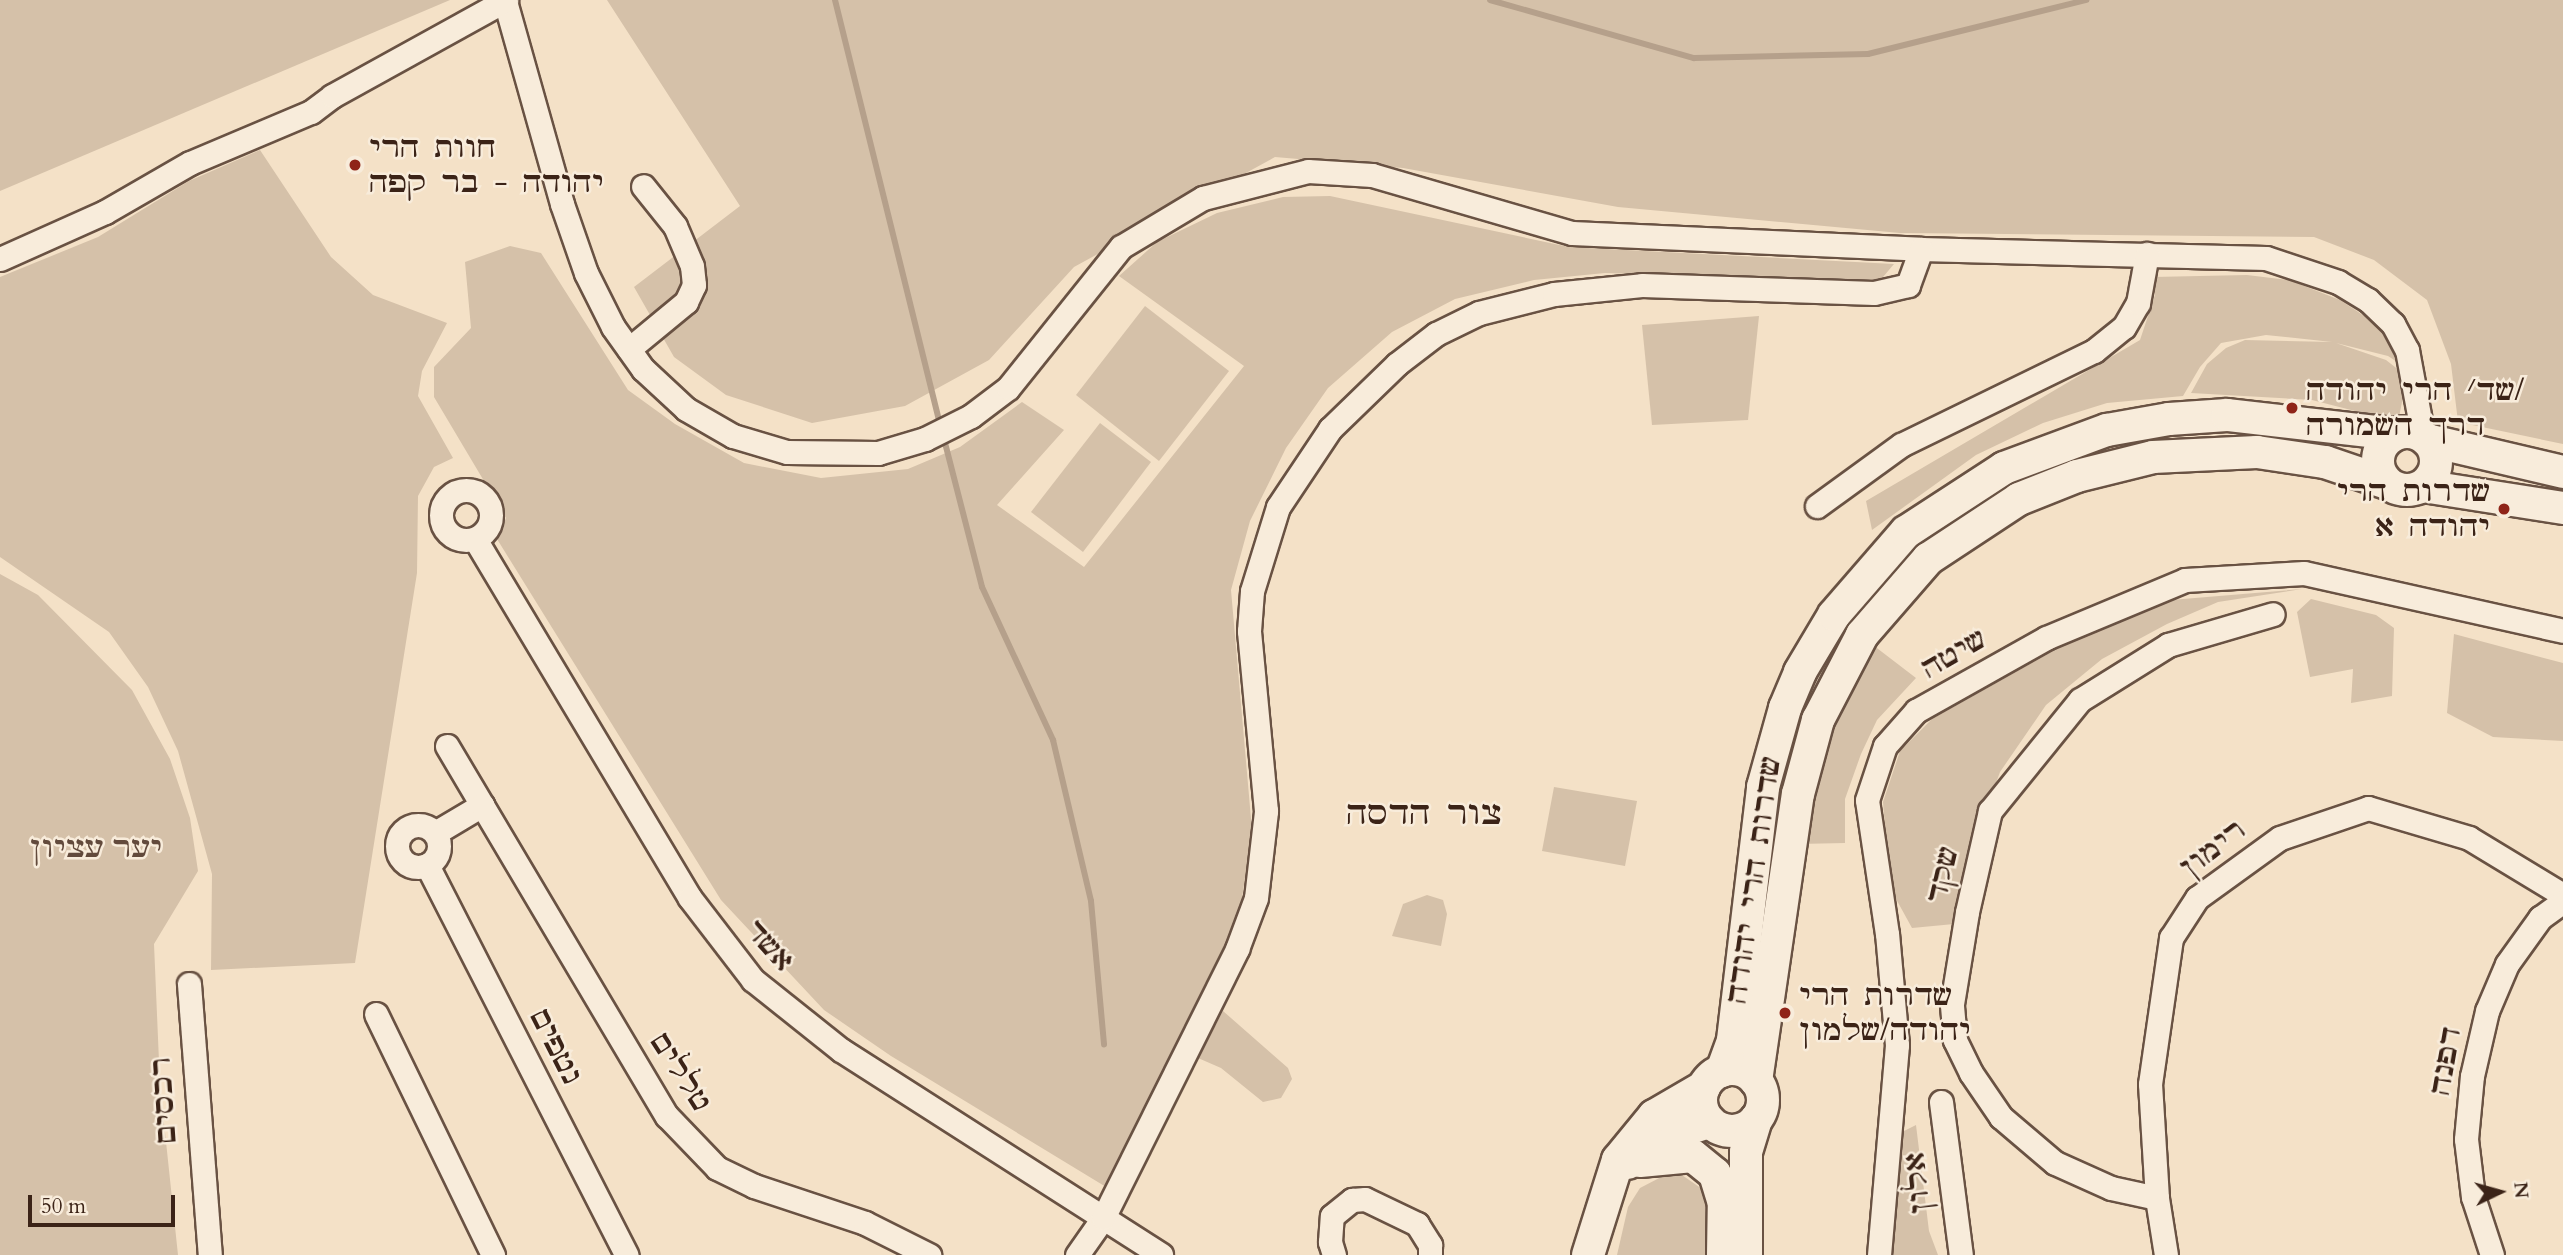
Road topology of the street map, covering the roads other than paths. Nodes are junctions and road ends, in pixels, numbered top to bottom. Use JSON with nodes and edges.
{"nodes":[{"id":1,"x":506,"y":0,"type":"edge"},
{"id":2,"x":643,"y":186,"type":"dead end"},
{"id":3,"x":1921,"y":249,"type":"junction"},
{"id":4,"x":2147,"y":254,"type":"junction"},
{"id":5,"x":0,"y":259,"type":"edge"},
{"id":6,"x":629,"y":349,"type":"junction"},
{"id":7,"x":2411,"y":436,"type":"junction"},
{"id":8,"x":2563,"y":472,"type":"edge"},
{"id":9,"x":2387,"y":483,"type":"junction"},
{"id":10,"x":2423,"y":486,"type":"junction"},
{"id":11,"x":1817,"y":506,"type":"dead end"},
{"id":12,"x":2563,"y":508,"type":"edge"},
{"id":13,"x":475,"y":539,"type":"dead end"},
{"id":14,"x":2273,"y":614,"type":"dead end"},
{"id":15,"x":2563,"y":631,"type":"edge"},
{"id":16,"x":447,"y":746,"type":"dead end"},
{"id":17,"x":482,"y":805,"type":"junction"},
{"id":18,"x":435,"y":833,"type":"junction"},
{"id":19,"x":427,"y":865,"type":"junction"},
{"id":20,"x":2563,"y":895,"type":"edge"},
{"id":21,"x":2563,"y":901,"type":"edge"},
{"id":22,"x":189,"y":984,"type":"dead end"},
{"id":23,"x":376,"y":1014,"type":"dead end"},
{"id":24,"x":1713,"y":1079,"type":"junction"},
{"id":25,"x":1756,"y":1081,"type":"junction"},
{"id":26,"x":1941,"y":1102,"type":"dead end"},
{"id":27,"x":1756,"y":1120,"type":"junction"},
{"id":28,"x":1714,"y":1126,"type":"junction"},
{"id":29,"x":1629,"y":1163,"type":"junction"},
{"id":30,"x":2157,"y":1198,"type":"junction"},
{"id":31,"x":1725,"y":1206,"type":"junction"},
{"id":32,"x":1599,"y":1208,"type":"junction"},
{"id":33,"x":1103,"y":1218,"type":"junction"},
{"id":34,"x":210,"y":1255,"type":"edge"},
{"id":35,"x":493,"y":1255,"type":"edge"},
{"id":36,"x":627,"y":1255,"type":"edge"},
{"id":37,"x":929,"y":1255,"type":"edge"},
{"id":38,"x":1077,"y":1255,"type":"edge"},
{"id":39,"x":1161,"y":1255,"type":"edge"},
{"id":40,"x":1334,"y":1255,"type":"edge"},
{"id":41,"x":1430,"y":1255,"type":"edge"},
{"id":42,"x":1588,"y":1255,"type":"edge"},
{"id":43,"x":1723,"y":1255,"type":"edge"},
{"id":44,"x":1746,"y":1255,"type":"edge"},
{"id":45,"x":1879,"y":1255,"type":"edge"},
{"id":46,"x":1961,"y":1255,"type":"edge"},
{"id":47,"x":2166,"y":1255,"type":"edge"},
{"id":48,"x":2492,"y":1255,"type":"edge"}],
"edges":[{"from":1,"to":5,"type":"street"},
{"from":1,"to":6,"type":"street"},
{"from":2,"to":6,"type":"street"},
{"from":3,"to":4,"type":"street"},
{"from":3,"to":6,"type":"street"},
{"from":3,"to":33,"type":"street"},
{"from":4,"to":7,"type":"street"},
{"from":4,"to":11,"type":"street"},
{"from":7,"to":8,"type":"street","name":"שדרות הרי יהודה"},
{"from":7,"to":9,"type":"street"},
{"from":7,"to":10,"type":"street"},
{"from":7,"to":24,"type":"street","name":"שדרות הרי יהודה"},
{"from":9,"to":10,"type":"street"},
{"from":9,"to":25,"type":"street","name":"שדרות הרי יהודה"},
{"from":10,"to":12,"type":"street"},
{"from":13,"to":33,"type":"street","name":"אשד"},
{"from":14,"to":30,"type":"street","name":"שקד"},
{"from":15,"to":45,"type":"street","name":"שיטה"},
{"from":16,"to":17,"type":"street","name":"טללים"},
{"from":17,"to":18,"type":"street"},
{"from":17,"to":37,"type":"street","name":"טללים"},
{"from":18,"to":19,"type":"street"},
{"from":18,"to":19,"type":"street"},
{"from":19,"to":36,"type":"street","name":"נטפים"},
{"from":20,"to":30,"type":"street","name":"רימון"},
{"from":21,"to":48,"type":"street","name":"דפנה"},
{"from":22,"to":34,"type":"street","name":"רכסים"},
{"from":23,"to":35,"type":"street"},
{"from":24,"to":25,"type":"street"},
{"from":24,"to":28,"type":"street","name":"שדרות הרי יהודה"},
{"from":24,"to":32,"type":"street"},
{"from":25,"to":27,"type":"street","name":"שדרות הרי יהודה"},
{"from":26,"to":46,"type":"street","name":"אלון"},
{"from":27,"to":28,"type":"street"},
{"from":27,"to":44,"type":"street","name":"שדרות הרי יהודה"},
{"from":28,"to":29,"type":"street"},
{"from":28,"to":31,"type":"street","name":"שדרות הרי יהודה"},
{"from":29,"to":31,"type":"street"},
{"from":29,"to":32,"type":"street"},
{"from":30,"to":47,"type":"street","name":"רימון"},
{"from":31,"to":43,"type":"street","name":"שדרות הרי יהודה"},
{"from":32,"to":42,"type":"street"},
{"from":33,"to":38,"type":"street"},
{"from":33,"to":39,"type":"street","name":"אשד"},
{"from":40,"to":41,"type":"street"}]}
